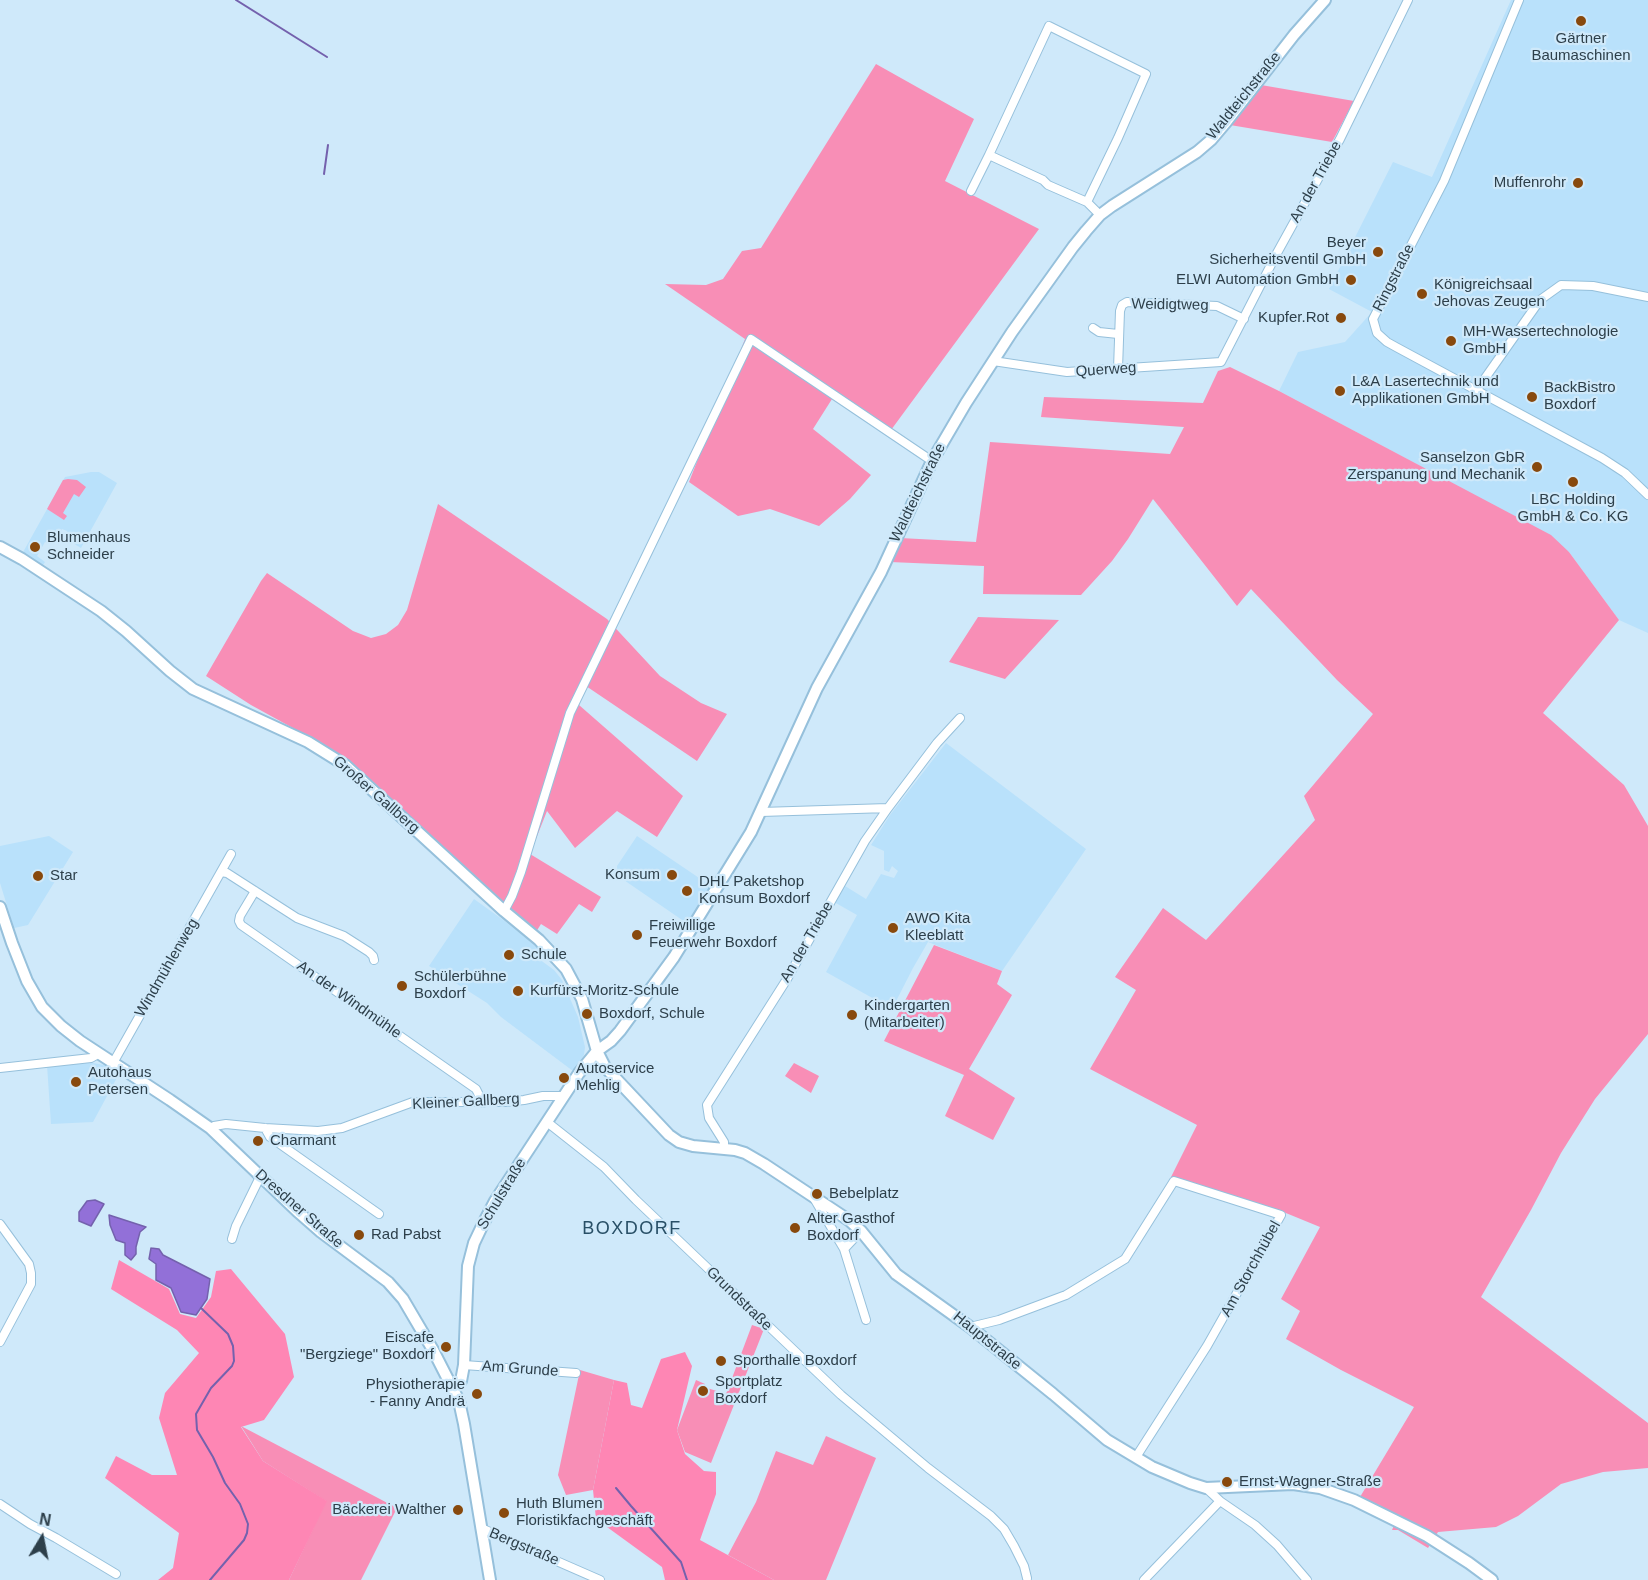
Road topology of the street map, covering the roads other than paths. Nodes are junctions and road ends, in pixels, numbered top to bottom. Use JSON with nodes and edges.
{"nodes":[{"id":1,"x":1325,"y":0,"type":"edge"},
{"id":2,"x":1408,"y":0,"type":"edge"},
{"id":3,"x":1519,"y":0,"type":"edge"},
{"id":4,"x":989,"y":155,"type":"junction"},
{"id":5,"x":971,"y":191,"type":"dead end"},
{"id":6,"x":1087,"y":202,"type":"junction"},
{"id":7,"x":1100,"y":215,"type":"junction"},
{"id":8,"x":1648,"y":297,"type":"edge"},
{"id":9,"x":1244,"y":319,"type":"junction"},
{"id":10,"x":1093,"y":328,"type":"dead end"},
{"id":11,"x":1118,"y":334,"type":"junction"},
{"id":12,"x":993,"y":361,"type":"junction"},
{"id":13,"x":1221,"y":362,"type":"joint"},
{"id":14,"x":1118,"y":369,"type":"junction"},
{"id":15,"x":1476,"y":391,"type":"junction"},
{"id":16,"x":932,"y":461,"type":"junction"},
{"id":17,"x":1648,"y":495,"type":"edge"},
{"id":18,"x":0,"y":547,"type":"edge"},
{"id":19,"x":960,"y":718,"type":"dead end"},
{"id":20,"x":886,"y":810,"type":"junction"},
{"id":21,"x":761,"y":812,"type":"junction"},
{"id":22,"x":231,"y":854,"type":"dead end"},
{"id":23,"x":221,"y":872,"type":"junction"},
{"id":24,"x":255,"y":891,"type":"junction"},
{"id":25,"x":0,"y":907,"type":"edge"},
{"id":26,"x":504,"y":911,"type":"junction"},
{"id":27,"x":374,"y":960,"type":"dead end"},
{"id":28,"x":597,"y":1052,"type":"junction"},
{"id":29,"x":98,"y":1054,"type":"junction"},
{"id":30,"x":113,"y":1063,"type":"junction"},
{"id":31,"x":0,"y":1068,"type":"edge"},
{"id":32,"x":563,"y":1096,"type":"junction"},
{"id":33,"x":483,"y":1103,"type":"junction"},
{"id":34,"x":547,"y":1122,"type":"junction"},
{"id":35,"x":210,"y":1128,"type":"junction"},
{"id":36,"x":265,"y":1128,"type":"junction"},
{"id":37,"x":724,"y":1149,"type":"junction"},
{"id":38,"x":260,"y":1178,"type":"junction"},
{"id":39,"x":813,"y":1196,"type":"junction"},
{"id":40,"x":379,"y":1214,"type":"dead end"},
{"id":41,"x":0,"y":1224,"type":"edge"},
{"id":42,"x":861,"y":1231,"type":"junction"},
{"id":43,"x":232,"y":1239,"type":"dead end"},
{"id":44,"x":844,"y":1250,"type":"junction"},
{"id":45,"x":866,"y":1320,"type":"dead end"},
{"id":46,"x":970,"y":1327,"type":"junction"},
{"id":47,"x":0,"y":1342,"type":"edge"},
{"id":48,"x":464,"y":1365,"type":"junction"},
{"id":49,"x":576,"y":1373,"type":"dead end"},
{"id":50,"x":454,"y":1390,"type":"junction"},
{"id":51,"x":1136,"y":1457,"type":"junction"},
{"id":52,"x":1206,"y":1488,"type":"junction"},
{"id":53,"x":1220,"y":1501,"type":"junction"},
{"id":54,"x":0,"y":1504,"type":"edge"},
{"id":55,"x":481,"y":1528,"type":"junction"},
{"id":56,"x":116,"y":1574,"type":"dead end"},
{"id":57,"x":1027,"y":1578,"type":"dead end"},
{"id":58,"x":490,"y":1580,"type":"edge"},
{"id":59,"x":600,"y":1580,"type":"edge"},
{"id":60,"x":1143,"y":1580,"type":"edge"},
{"id":61,"x":1307,"y":1580,"type":"edge"},
{"id":62,"x":1492,"y":1580,"type":"edge"}],
"edges":[{"from":1,"to":7,"type":"street","name":"Waldteichstraße"},
{"from":2,"to":9,"type":"street","name":"An der Triebe"},
{"from":3,"to":15,"type":"street","name":"Ringstraße"},
{"from":4,"to":5,"type":"street"},
{"from":4,"to":6,"type":"street"},
{"from":4,"to":6,"type":"street"},
{"from":6,"to":7,"type":"street"},
{"from":7,"to":12,"type":"street","name":"Waldteichstraße"},
{"from":8,"to":15,"type":"street"},
{"from":9,"to":11,"type":"street","name":"Weidigtweg"},
{"from":9,"to":13,"type":"street","name":"An der Triebe"},
{"from":10,"to":11,"type":"street"},
{"from":11,"to":14,"type":"street","name":"Weidigtweg"},
{"from":12,"to":14,"type":"street","name":"Querweg"},
{"from":12,"to":16,"type":"street","name":"Waldteichstraße"},
{"from":13,"to":14,"type":"street","name":"Querweg"},
{"from":15,"to":17,"type":"street","name":"Ringstraße"},
{"from":16,"to":21,"type":"street","name":"Waldteichstraße"},
{"from":16,"to":26,"type":"street"},
{"from":18,"to":26,"type":"street","name":"Großer Gallberg"},
{"from":19,"to":20,"type":"street","name":"An der Triebe"},
{"from":20,"to":21,"type":"street"},
{"from":20,"to":37,"type":"street","name":"An der Triebe"},
{"from":21,"to":28,"type":"street","name":"Waldteichstraße"},
{"from":22,"to":23,"type":"street","name":"Windmühlenweg"},
{"from":23,"to":24,"type":"street"},
{"from":23,"to":30,"type":"street","name":"Windmühlenweg"},
{"from":24,"to":27,"type":"street"},
{"from":24,"to":33,"type":"street","name":"An der Windmühle"},
{"from":25,"to":29,"type":"street","name":"Dresdner Straße"},
{"from":26,"to":28,"type":"street","name":"Großer Gallberg"},
{"from":28,"to":32,"type":"street","name":"Schulstraße"},
{"from":28,"to":37,"type":"street","name":"Hauptstraße"},
{"from":29,"to":30,"type":"street","name":"Dresdner Straße"},
{"from":29,"to":31,"type":"street"},
{"from":30,"to":35,"type":"street","name":"Dresdner Straße"},
{"from":32,"to":33,"type":"street","name":"Kleiner Gallberg"},
{"from":32,"to":34,"type":"street","name":"Schulstraße"},
{"from":33,"to":36,"type":"street","name":"Kleiner Gallberg"},
{"from":34,"to":48,"type":"street","name":"Schulstraße"},
{"from":34,"to":57,"type":"street","name":"Grundstraße"},
{"from":35,"to":36,"type":"street","name":"Kleiner Gallberg"},
{"from":35,"to":38,"type":"street","name":"Dresdner Straße"},
{"from":36,"to":40,"type":"street"},
{"from":37,"to":39,"type":"street","name":"Hauptstraße"},
{"from":38,"to":43,"type":"street"},
{"from":38,"to":50,"type":"street","name":"Dresdner Straße"},
{"from":39,"to":42,"type":"street","name":"Hauptstraße"},
{"from":39,"to":44,"type":"street"},
{"from":41,"to":47,"type":"street"},
{"from":42,"to":44,"type":"street"},
{"from":42,"to":46,"type":"street","name":"Hauptstraße"},
{"from":44,"to":45,"type":"street"},
{"from":46,"to":51,"type":"street","name":"Hauptstraße"},
{"from":46,"to":51,"type":"street","name":"Am Storchhübel"},
{"from":48,"to":49,"type":"street","name":"Am Grunde"},
{"from":48,"to":50,"type":"street","name":"Schulstraße"},
{"from":50,"to":55,"type":"street","name":"Dresdner Straße"},
{"from":51,"to":52,"type":"street","name":"Hauptstraße"},
{"from":52,"to":53,"type":"street"},
{"from":52,"to":62,"type":"street","name":"Hauptstraße"},
{"from":53,"to":60,"type":"street"},
{"from":53,"to":61,"type":"street"},
{"from":54,"to":56,"type":"street"},
{"from":55,"to":58,"type":"street","name":"Dresdner Straße"},
{"from":55,"to":59,"type":"street","name":"Bergstraße"}]}
